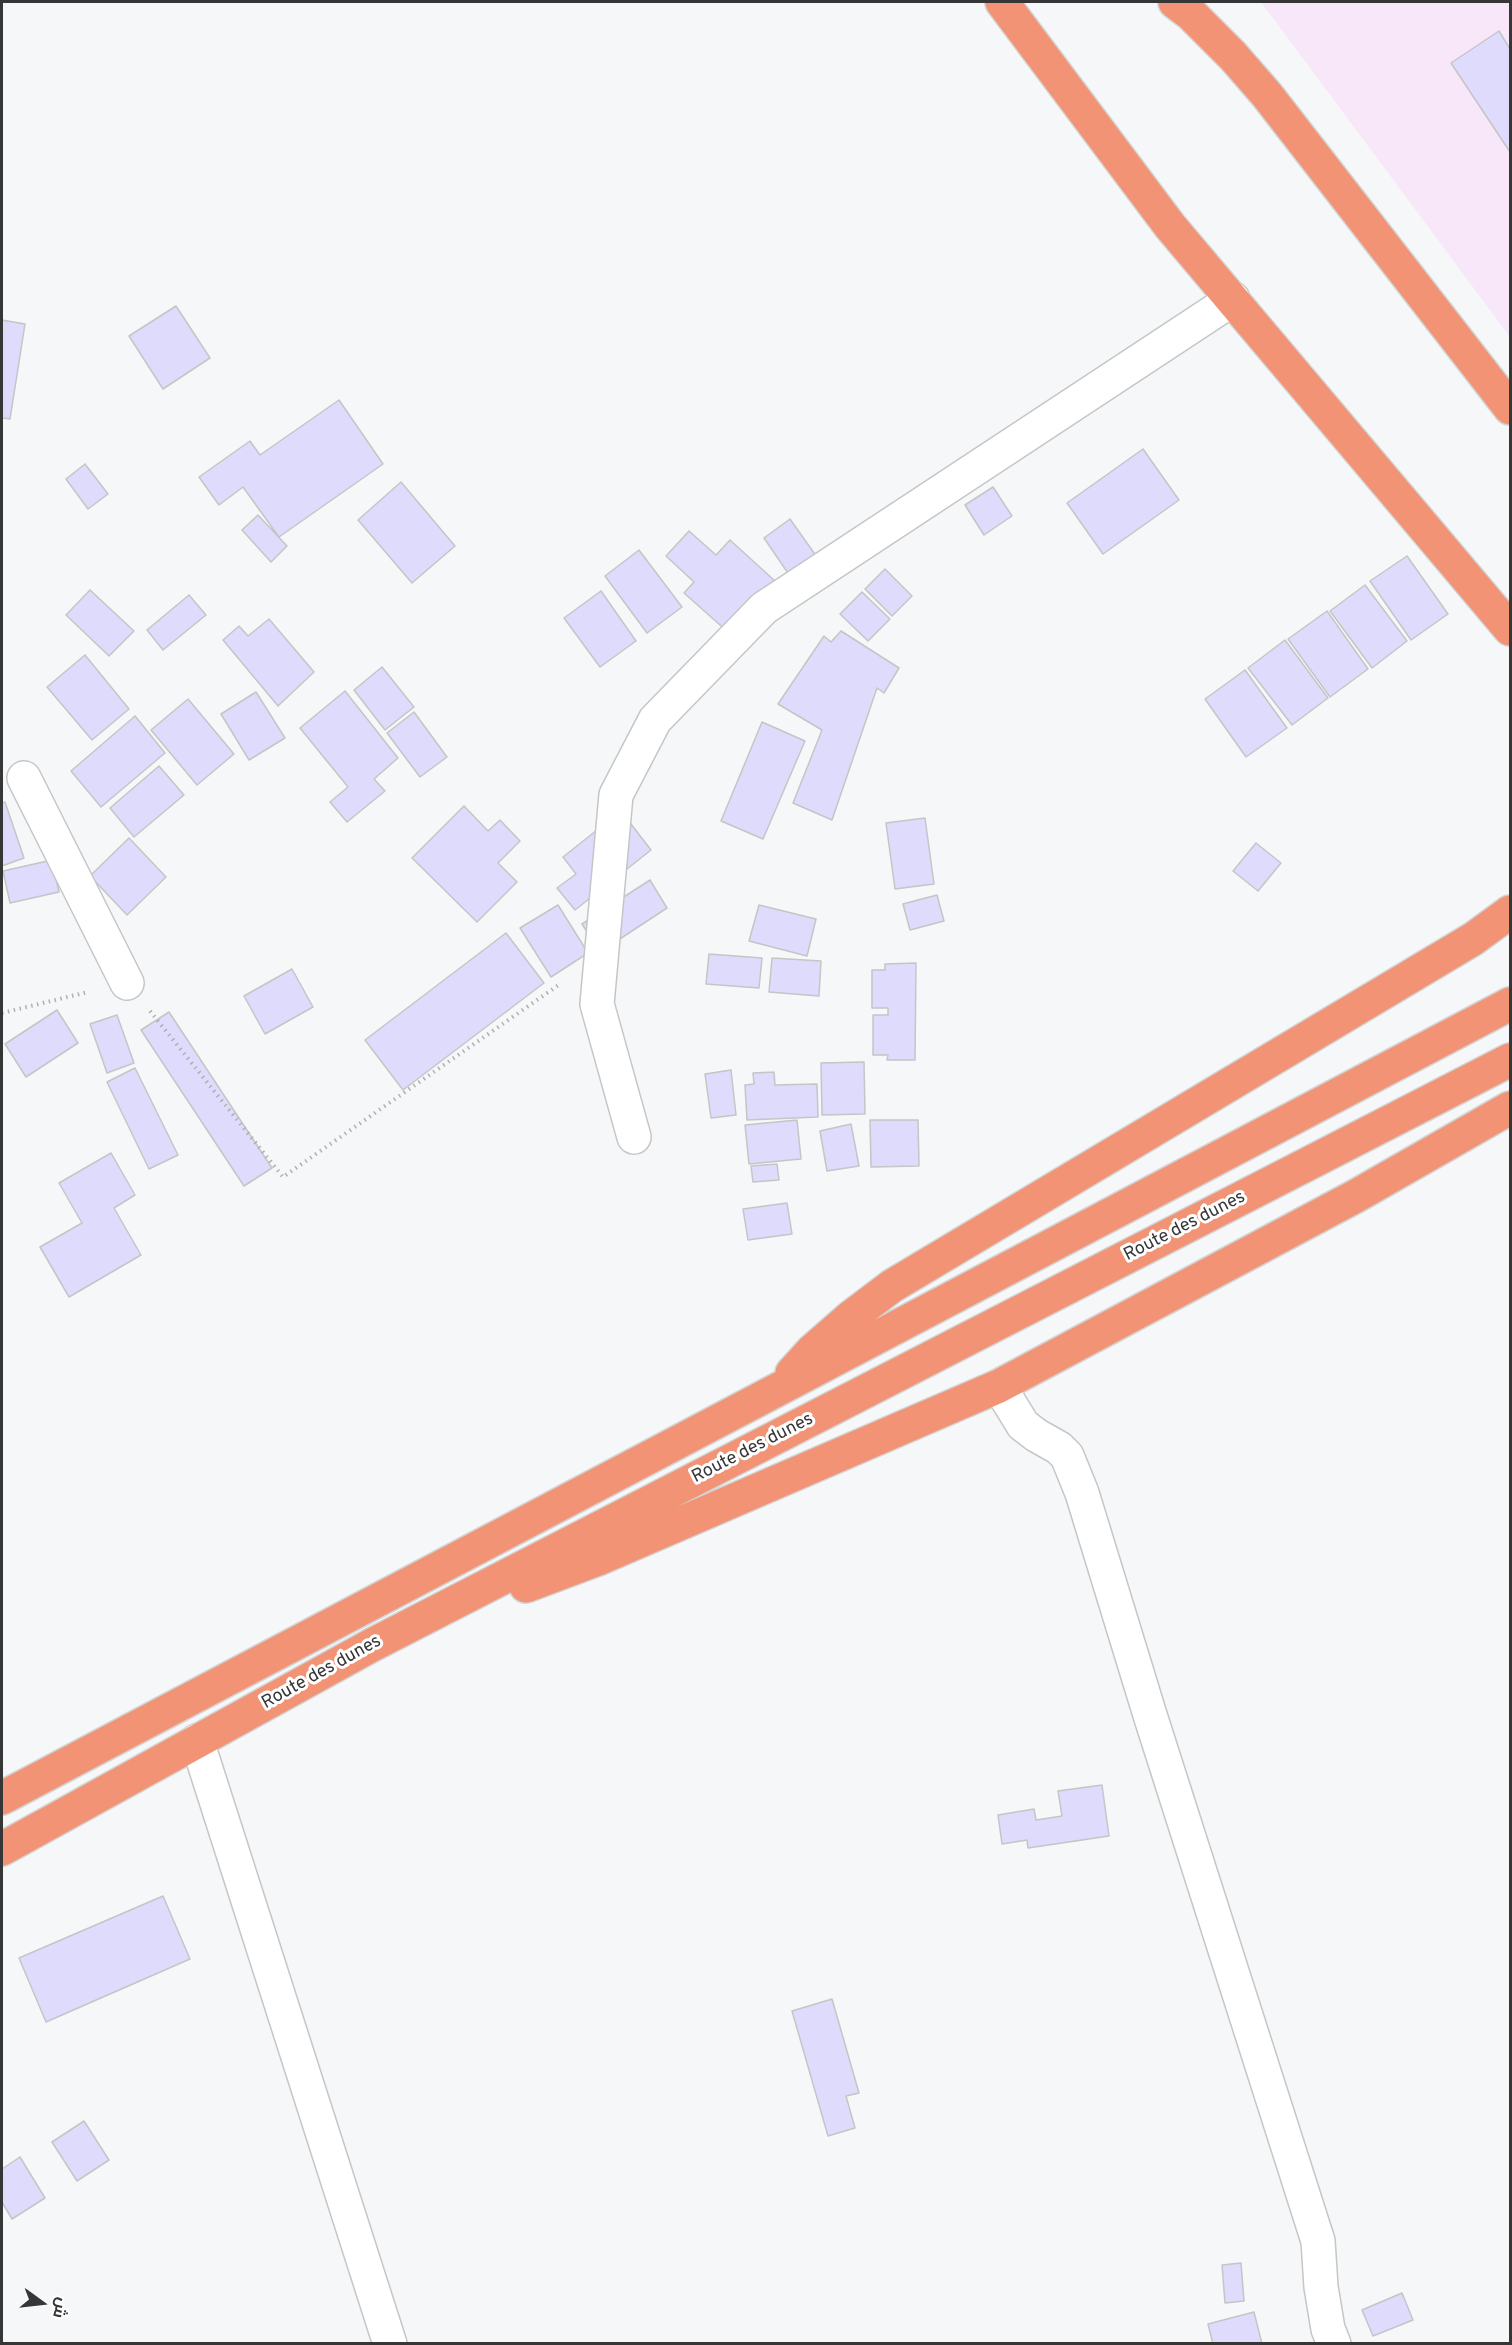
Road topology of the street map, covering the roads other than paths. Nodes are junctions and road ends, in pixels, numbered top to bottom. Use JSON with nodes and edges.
{"nodes":[{"id":1,"x":1002,"y":2,"type":"edge"},
{"id":2,"x":1175,"y":2,"type":"edge"},
{"id":3,"x":1233,"y":299,"type":"junction"},
{"id":4,"x":1510,"y":408,"type":"edge"},
{"id":5,"x":1510,"y":628,"type":"edge"},
{"id":6,"x":24,"y":778,"type":"dead end"},
{"id":7,"x":1510,"y":912,"type":"edge"},
{"id":8,"x":127,"y":983,"type":"road end"},
{"id":9,"x":1510,"y":1004,"type":"edge"},
{"id":10,"x":1510,"y":1060,"type":"edge"},
{"id":11,"x":1510,"y":1108,"type":"edge"},
{"id":12,"x":634,"y":1137,"type":"dead end"},
{"id":13,"x":999,"y":1386,"type":"junction"},
{"id":14,"x":775,"y":1392,"type":"junction"},
{"id":15,"x":372,"y":1645,"type":"junction"},
{"id":16,"x":197,"y":1742,"type":"junction"},
{"id":17,"x":2,"y":1798,"type":"edge"},
{"id":18,"x":2,"y":1849,"type":"edge"},
{"id":19,"x":390,"y":2343,"type":"edge"},
{"id":20,"x":1334,"y":2343,"type":"edge"}],
"edges":[{"from":1,"to":3,"type":"highway"},
{"from":2,"to":4,"type":"highway"},
{"from":3,"to":5,"type":"highway"},
{"from":3,"to":12,"type":"street"},
{"from":6,"to":8,"type":"street"},
{"from":7,"to":14,"type":"highway"},
{"from":9,"to":14,"type":"highway"},
{"from":10,"to":15,"type":"highway","name":"Route des dunes"},
{"from":11,"to":13,"type":"highway"},
{"from":13,"to":15,"type":"highway"},
{"from":13,"to":20,"type":"street"},
{"from":14,"to":17,"type":"highway"},
{"from":15,"to":16,"type":"highway","name":"Route des dunes"},
{"from":16,"to":18,"type":"highway","name":"Route des dunes"},
{"from":16,"to":19,"type":"street"}]}
